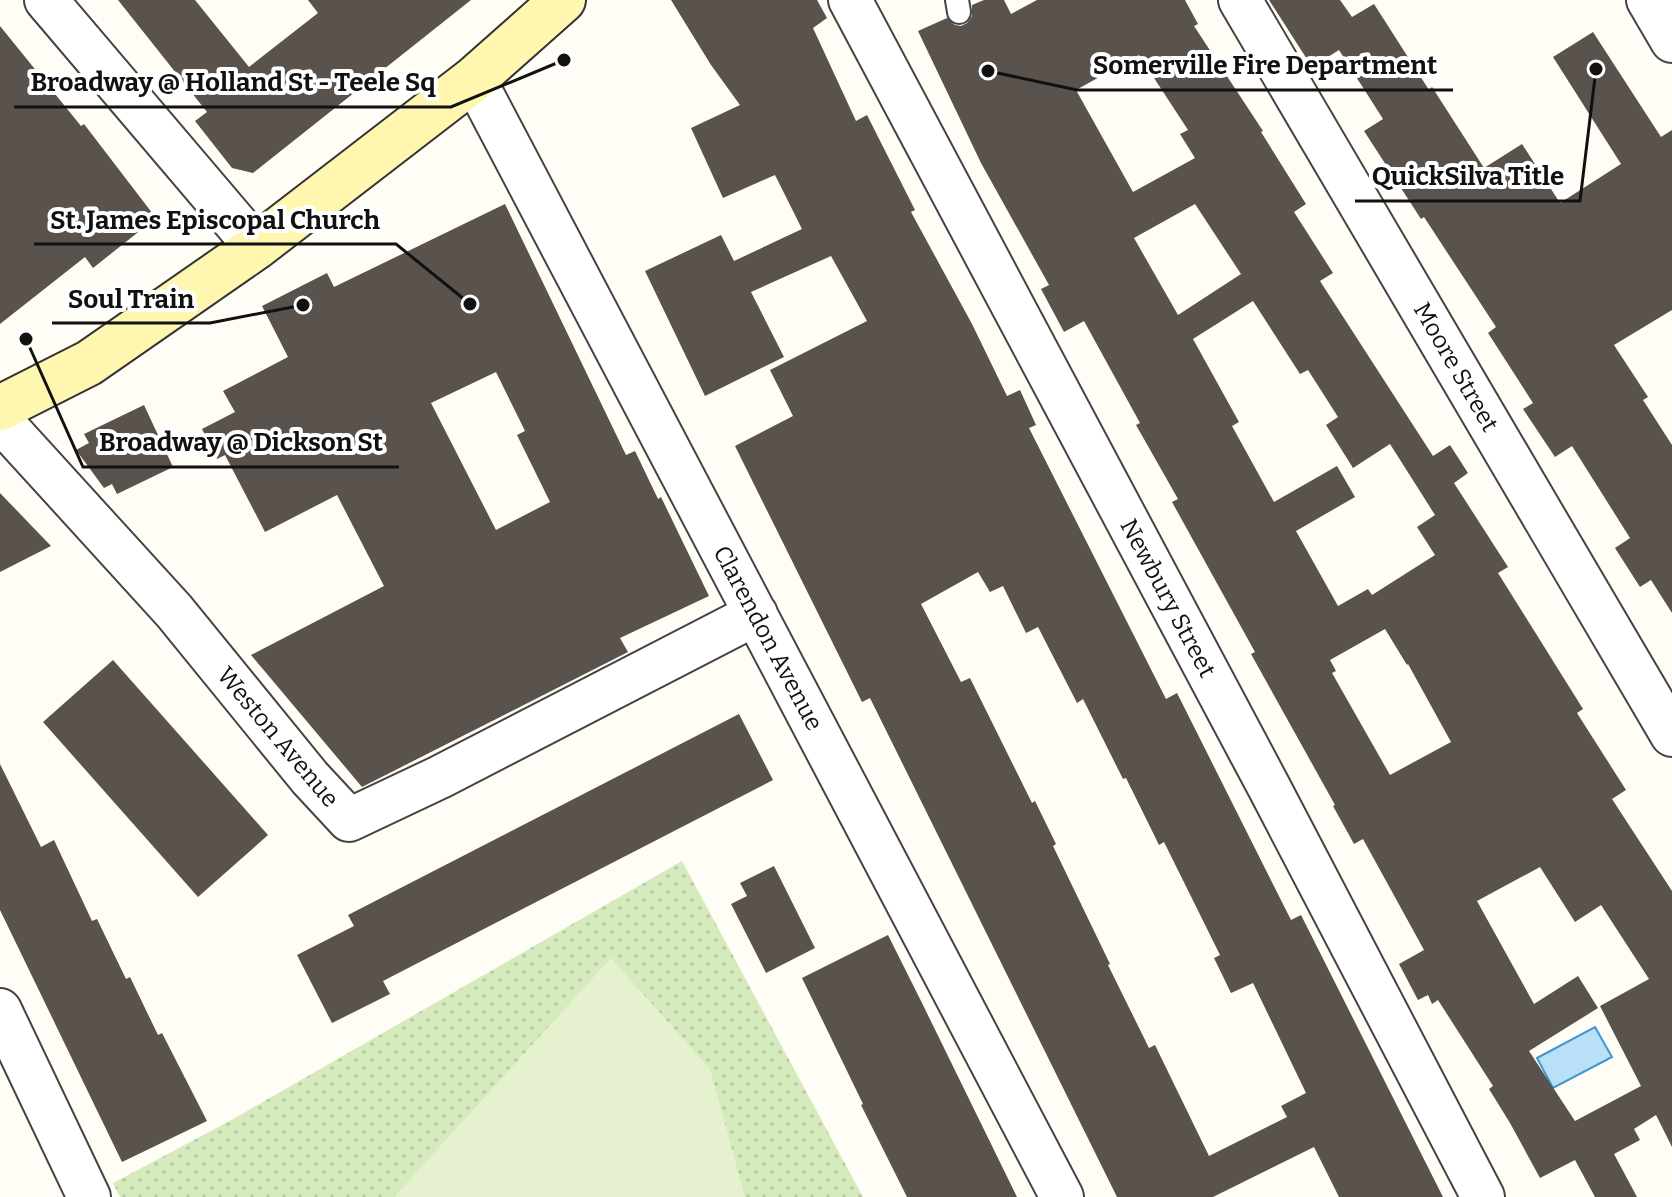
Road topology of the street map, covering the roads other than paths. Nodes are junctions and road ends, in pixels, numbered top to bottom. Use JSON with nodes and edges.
{"nodes":[{"id":1,"x":46,"y":0,"type":"edge"},
{"id":2,"x":563,"y":0,"type":"edge"},
{"id":3,"x":850,"y":0,"type":"edge"},
{"id":4,"x":1240,"y":0,"type":"edge"},
{"id":5,"x":1648,"y":0,"type":"edge"},
{"id":6,"x":1672,"y":41,"type":"edge"},
{"id":7,"x":474,"y":79,"type":"junction"},
{"id":8,"x":256,"y":247,"type":"junction"},
{"id":9,"x":0,"y":408,"type":"edge"},
{"id":10,"x":0,"y":420,"type":"edge"},
{"id":11,"x":756,"y":614,"type":"junction"},
{"id":12,"x":1672,"y":735,"type":"edge"},
{"id":13,"x":0,"y":1010,"type":"edge"},
{"id":14,"x":89,"y":1197,"type":"edge"},
{"id":15,"x":1062,"y":1197,"type":"edge"},
{"id":16,"x":1483,"y":1197,"type":"edge"}],
"edges":[{"from":1,"to":8,"type":"street"},
{"from":2,"to":7,"type":"main road"},
{"from":3,"to":16,"type":"street","name":"Newbury Street"},
{"from":4,"to":12,"type":"street","name":"Moore Street"},
{"from":5,"to":6,"type":"street"},
{"from":7,"to":8,"type":"main road"},
{"from":7,"to":11,"type":"street","name":"Clarendon Avenue"},
{"from":8,"to":9,"type":"main road"},
{"from":10,"to":11,"type":"street","name":"Weston Avenue"},
{"from":11,"to":15,"type":"street","name":"Clarendon Avenue"},
{"from":13,"to":14,"type":"street"}]}
